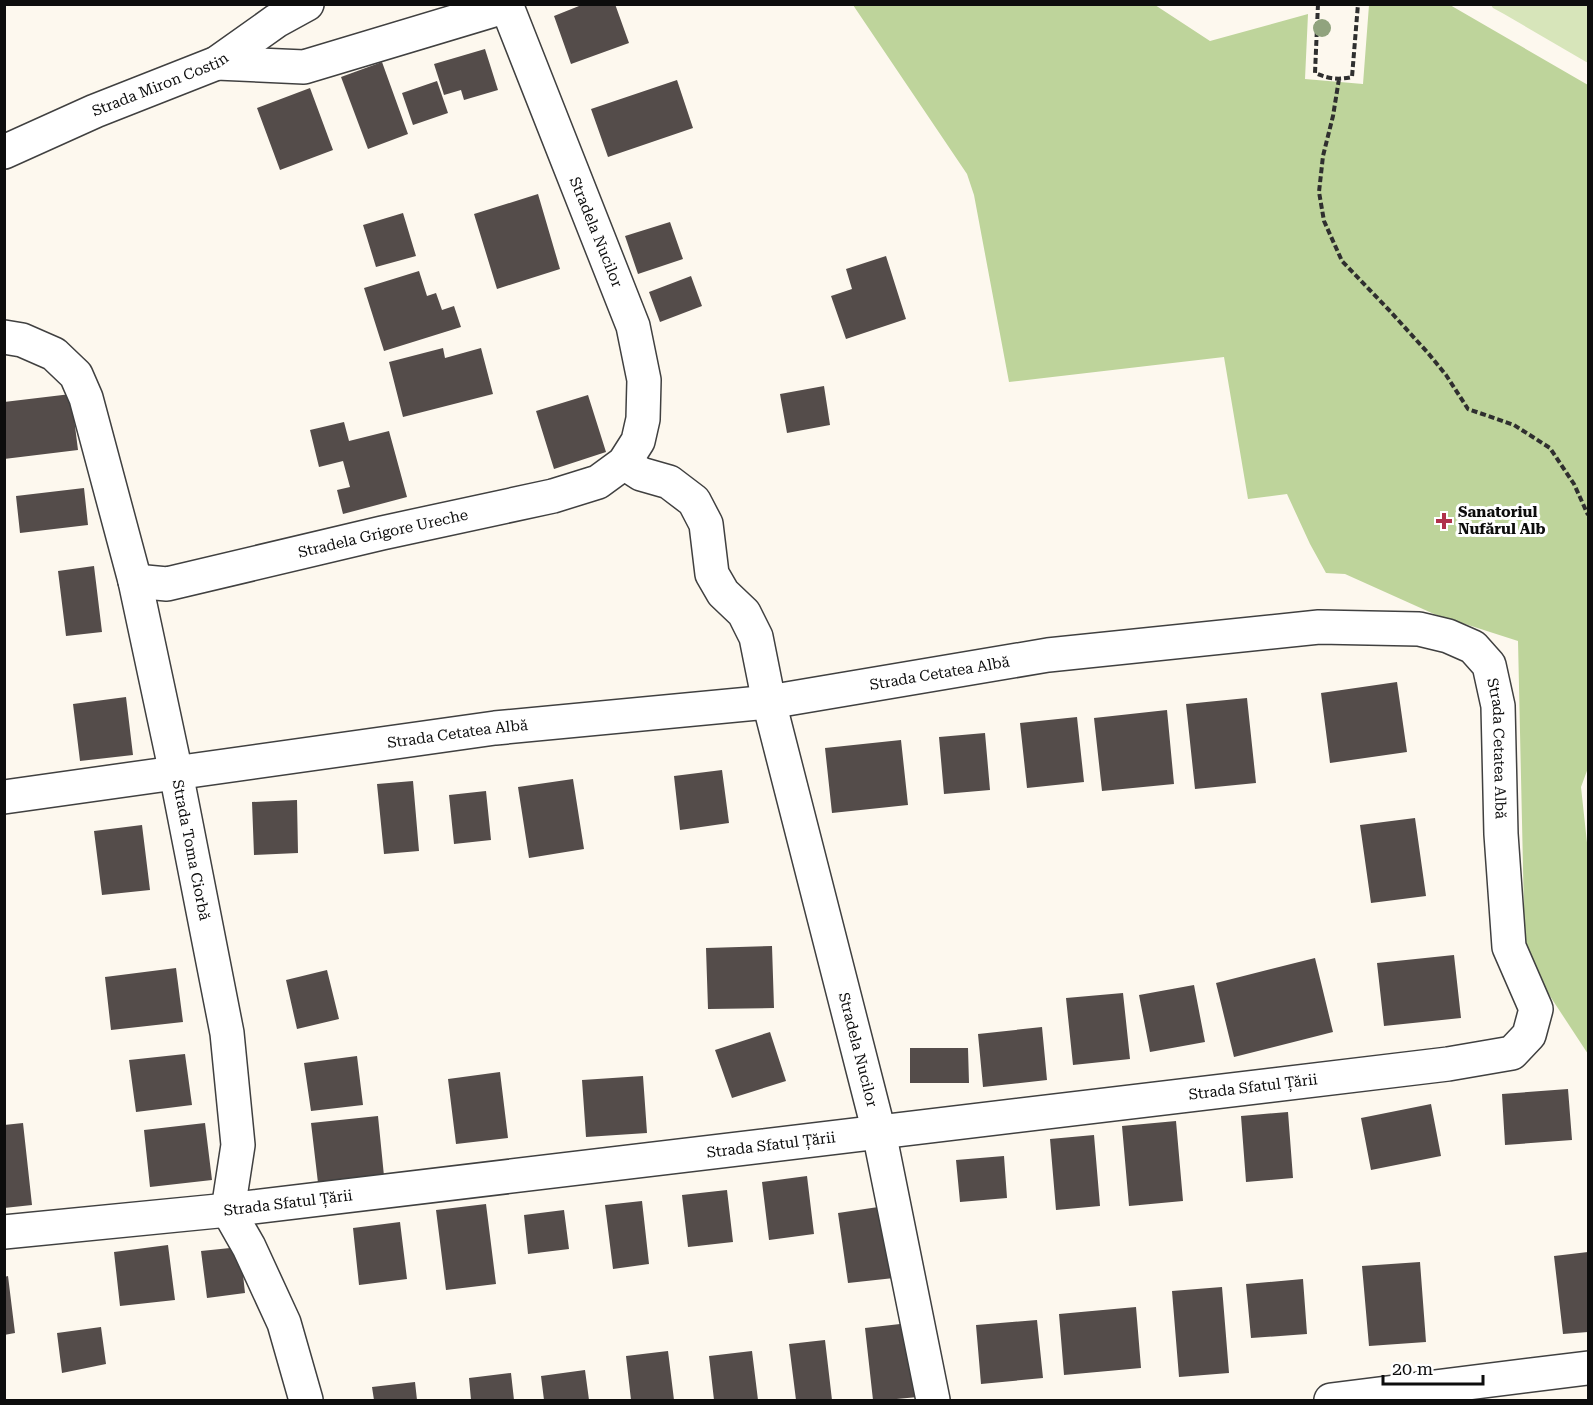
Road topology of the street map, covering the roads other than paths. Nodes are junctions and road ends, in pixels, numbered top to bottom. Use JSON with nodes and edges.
{"nodes":[{"id":1,"x":307,"y":4,"type":"edge"},
{"id":2,"x":507,"y":5,"type":"edge"},
{"id":3,"x":217,"y":63,"type":"junction"},
{"id":4,"x":4,"y":152,"type":"edge"},
{"id":5,"x":4,"y":337,"type":"edge"},
{"id":6,"x":624,"y":463,"type":"junction"},
{"id":7,"x":135,"y":581,"type":"junction"},
{"id":8,"x":769,"y":702,"type":"junction"},
{"id":9,"x":176,"y":773,"type":"junction"},
{"id":10,"x":4,"y":797,"type":"edge"},
{"id":11,"x":1530,"y":1035,"type":"joint"},
{"id":12,"x":879,"y":1132,"type":"junction"},
{"id":13,"x":228,"y":1210,"type":"junction"},
{"id":14,"x":4,"y":1232,"type":"edge"},
{"id":15,"x":1588,"y":1368,"type":"edge"},
{"id":16,"x":306,"y":1401,"type":"edge"},
{"id":17,"x":933,"y":1401,"type":"edge"},
{"id":18,"x":1331,"y":1401,"type":"edge"}],
"edges":[{"from":1,"to":3,"type":"street","name":"Strada Miron Costin"},
{"from":2,"to":3,"type":"street"},
{"from":2,"to":6,"type":"street","name":"Stradela Nucilor"},
{"from":3,"to":4,"type":"street","name":"Strada Miron Costin"},
{"from":5,"to":7,"type":"street","name":"Strada Toma Ciorbă"},
{"from":6,"to":7,"type":"street","name":"Stradela Grigore Ureche"},
{"from":6,"to":8,"type":"street","name":"Stradela Nucilor"},
{"from":7,"to":9,"type":"street","name":"Strada Toma Ciorbă"},
{"from":8,"to":9,"type":"street","name":"Strada Cetatea Albă"},
{"from":8,"to":11,"type":"street","name":"Strada Cetatea Albă"},
{"from":8,"to":12,"type":"street","name":"Stradela Nucilor"},
{"from":9,"to":10,"type":"street","name":"Strada Cetatea Albă"},
{"from":9,"to":13,"type":"street","name":"Strada Toma Ciorbă"},
{"from":11,"to":12,"type":"street","name":"Strada Sfatul Țării"},
{"from":12,"to":13,"type":"street","name":"Strada Sfatul Țării"},
{"from":12,"to":17,"type":"street","name":"Stradela Nucilor"},
{"from":13,"to":14,"type":"street","name":"Strada Sfatul Țării"},
{"from":13,"to":16,"type":"street"},
{"from":15,"to":18,"type":"street"}]}
